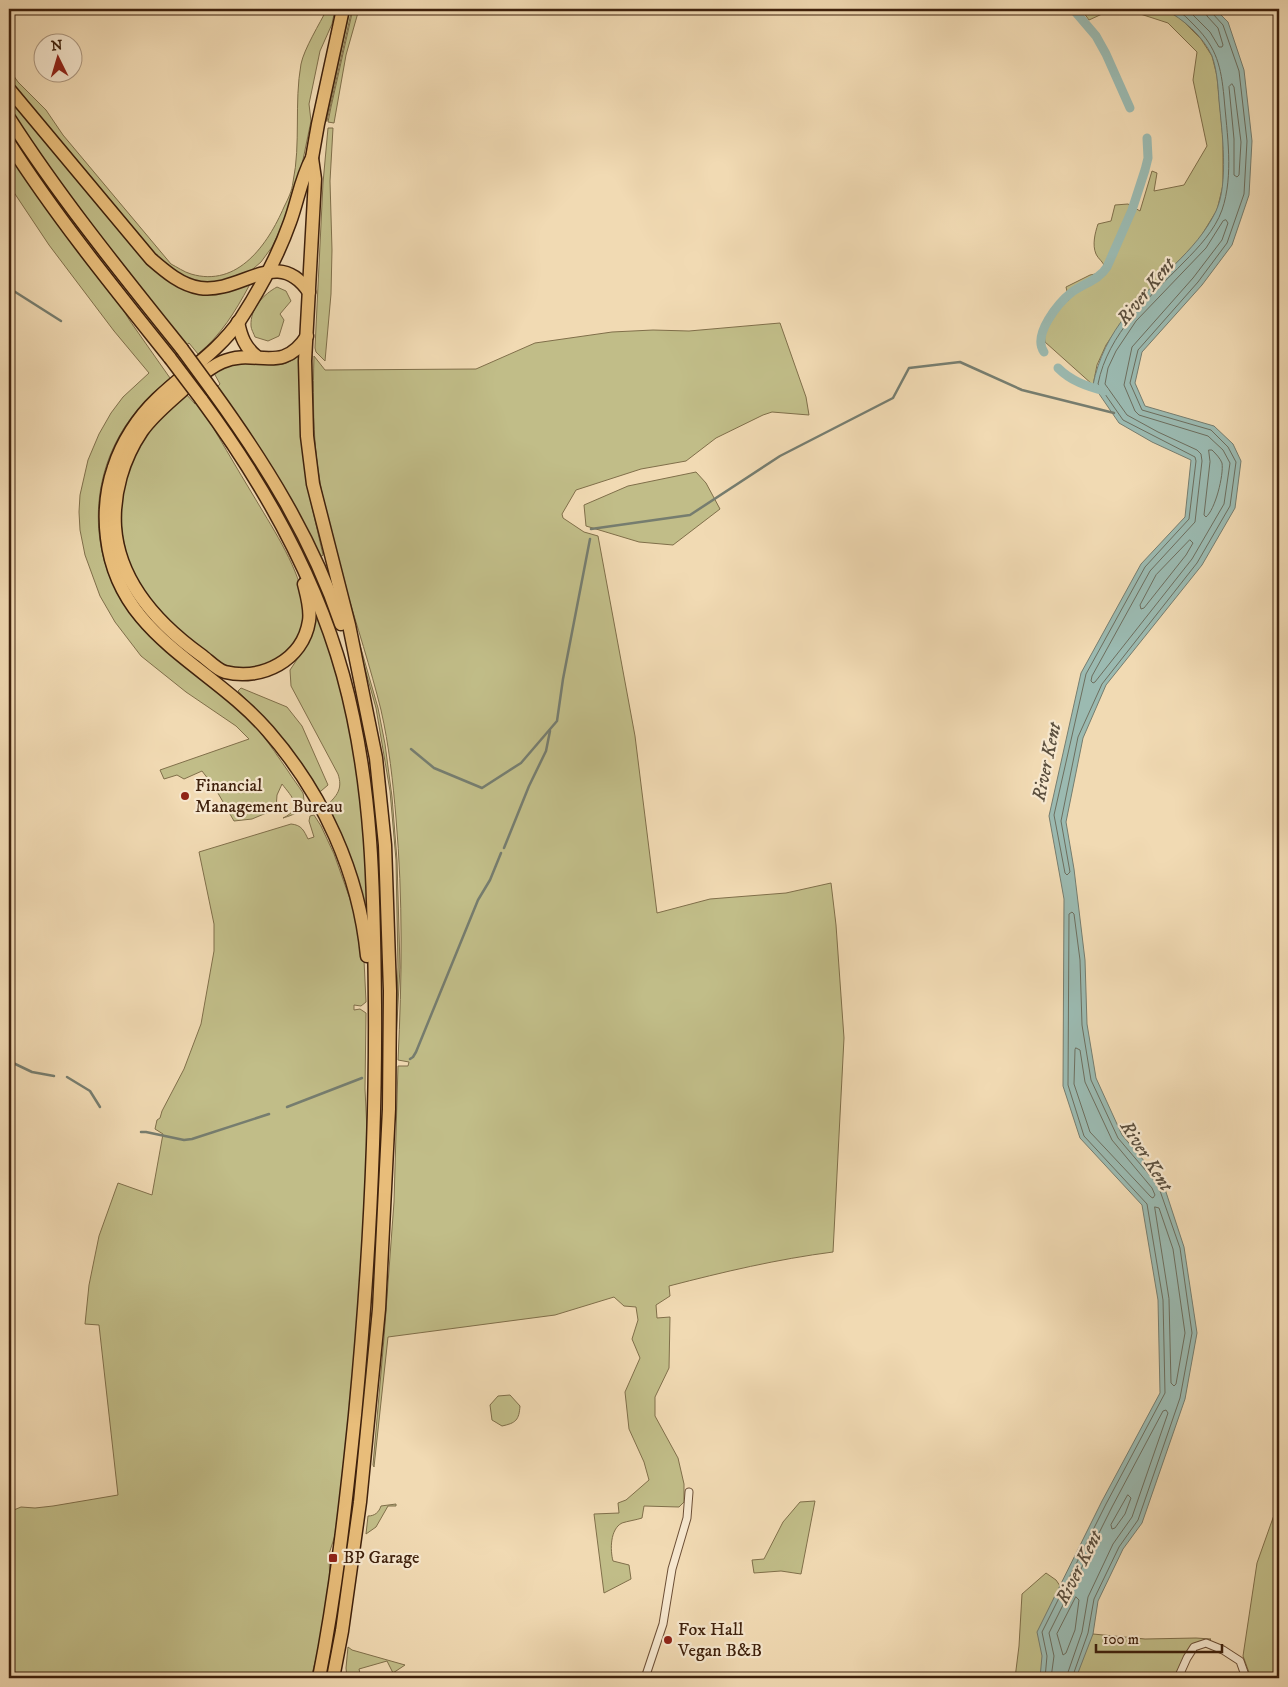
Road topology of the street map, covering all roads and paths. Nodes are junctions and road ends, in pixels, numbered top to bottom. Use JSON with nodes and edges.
{"nodes":[{"id":1,"x":343,"y":9,"type":"edge"},
{"id":2,"x":9,"y":89,"type":"edge"},
{"id":3,"x":9,"y":118,"type":"edge"},
{"id":4,"x":9,"y":143,"type":"edge"},
{"id":5,"x":312,"y":158,"type":"junction"},
{"id":6,"x":268,"y":272,"type":"junction"},
{"id":7,"x":309,"y":292,"type":"junction"},
{"id":8,"x":238,"y":322,"type":"junction"},
{"id":9,"x":306,"y":336,"type":"junction"},
{"id":10,"x":256,"y":356,"type":"junction"},
{"id":11,"x":289,"y":537,"type":"junction"},
{"id":12,"x":363,"y":694,"type":"junction"},
{"id":13,"x":375,"y":1041,"type":"junction"},
{"id":14,"x":690,"y":1492,"type":"dead end"},
{"id":15,"x":319,"y":1678,"type":"edge"},
{"id":16,"x":333,"y":1678,"type":"edge"},
{"id":17,"x":645,"y":1678,"type":"edge"},
{"id":18,"x":1178,"y":1678,"type":"edge"},
{"id":19,"x":1246,"y":1678,"type":"edge"}],
"edges":[{"from":1,"to":5,"type":"highway"},
{"from":2,"to":6,"type":"highway"},
{"from":3,"to":12,"type":"highway","bridge":true},
{"from":4,"to":11,"type":"highway","bridge":true},
{"from":5,"to":6,"type":"highway"},
{"from":5,"to":7,"type":"highway"},
{"from":6,"to":7,"type":"highway"},
{"from":6,"to":8,"type":"highway"},
{"from":7,"to":9,"type":"highway"},
{"from":8,"to":10,"type":"highway"},
{"from":8,"to":13,"type":"highway"},
{"from":9,"to":10,"type":"highway"},
{"from":9,"to":12,"type":"highway"},
{"from":10,"to":11,"type":"highway"},
{"from":11,"to":13,"type":"highway"},
{"from":12,"to":16,"type":"highway"},
{"from":13,"to":15,"type":"highway"},
{"from":14,"to":17,"type":"street"},
{"from":18,"to":19,"type":"street"}]}
